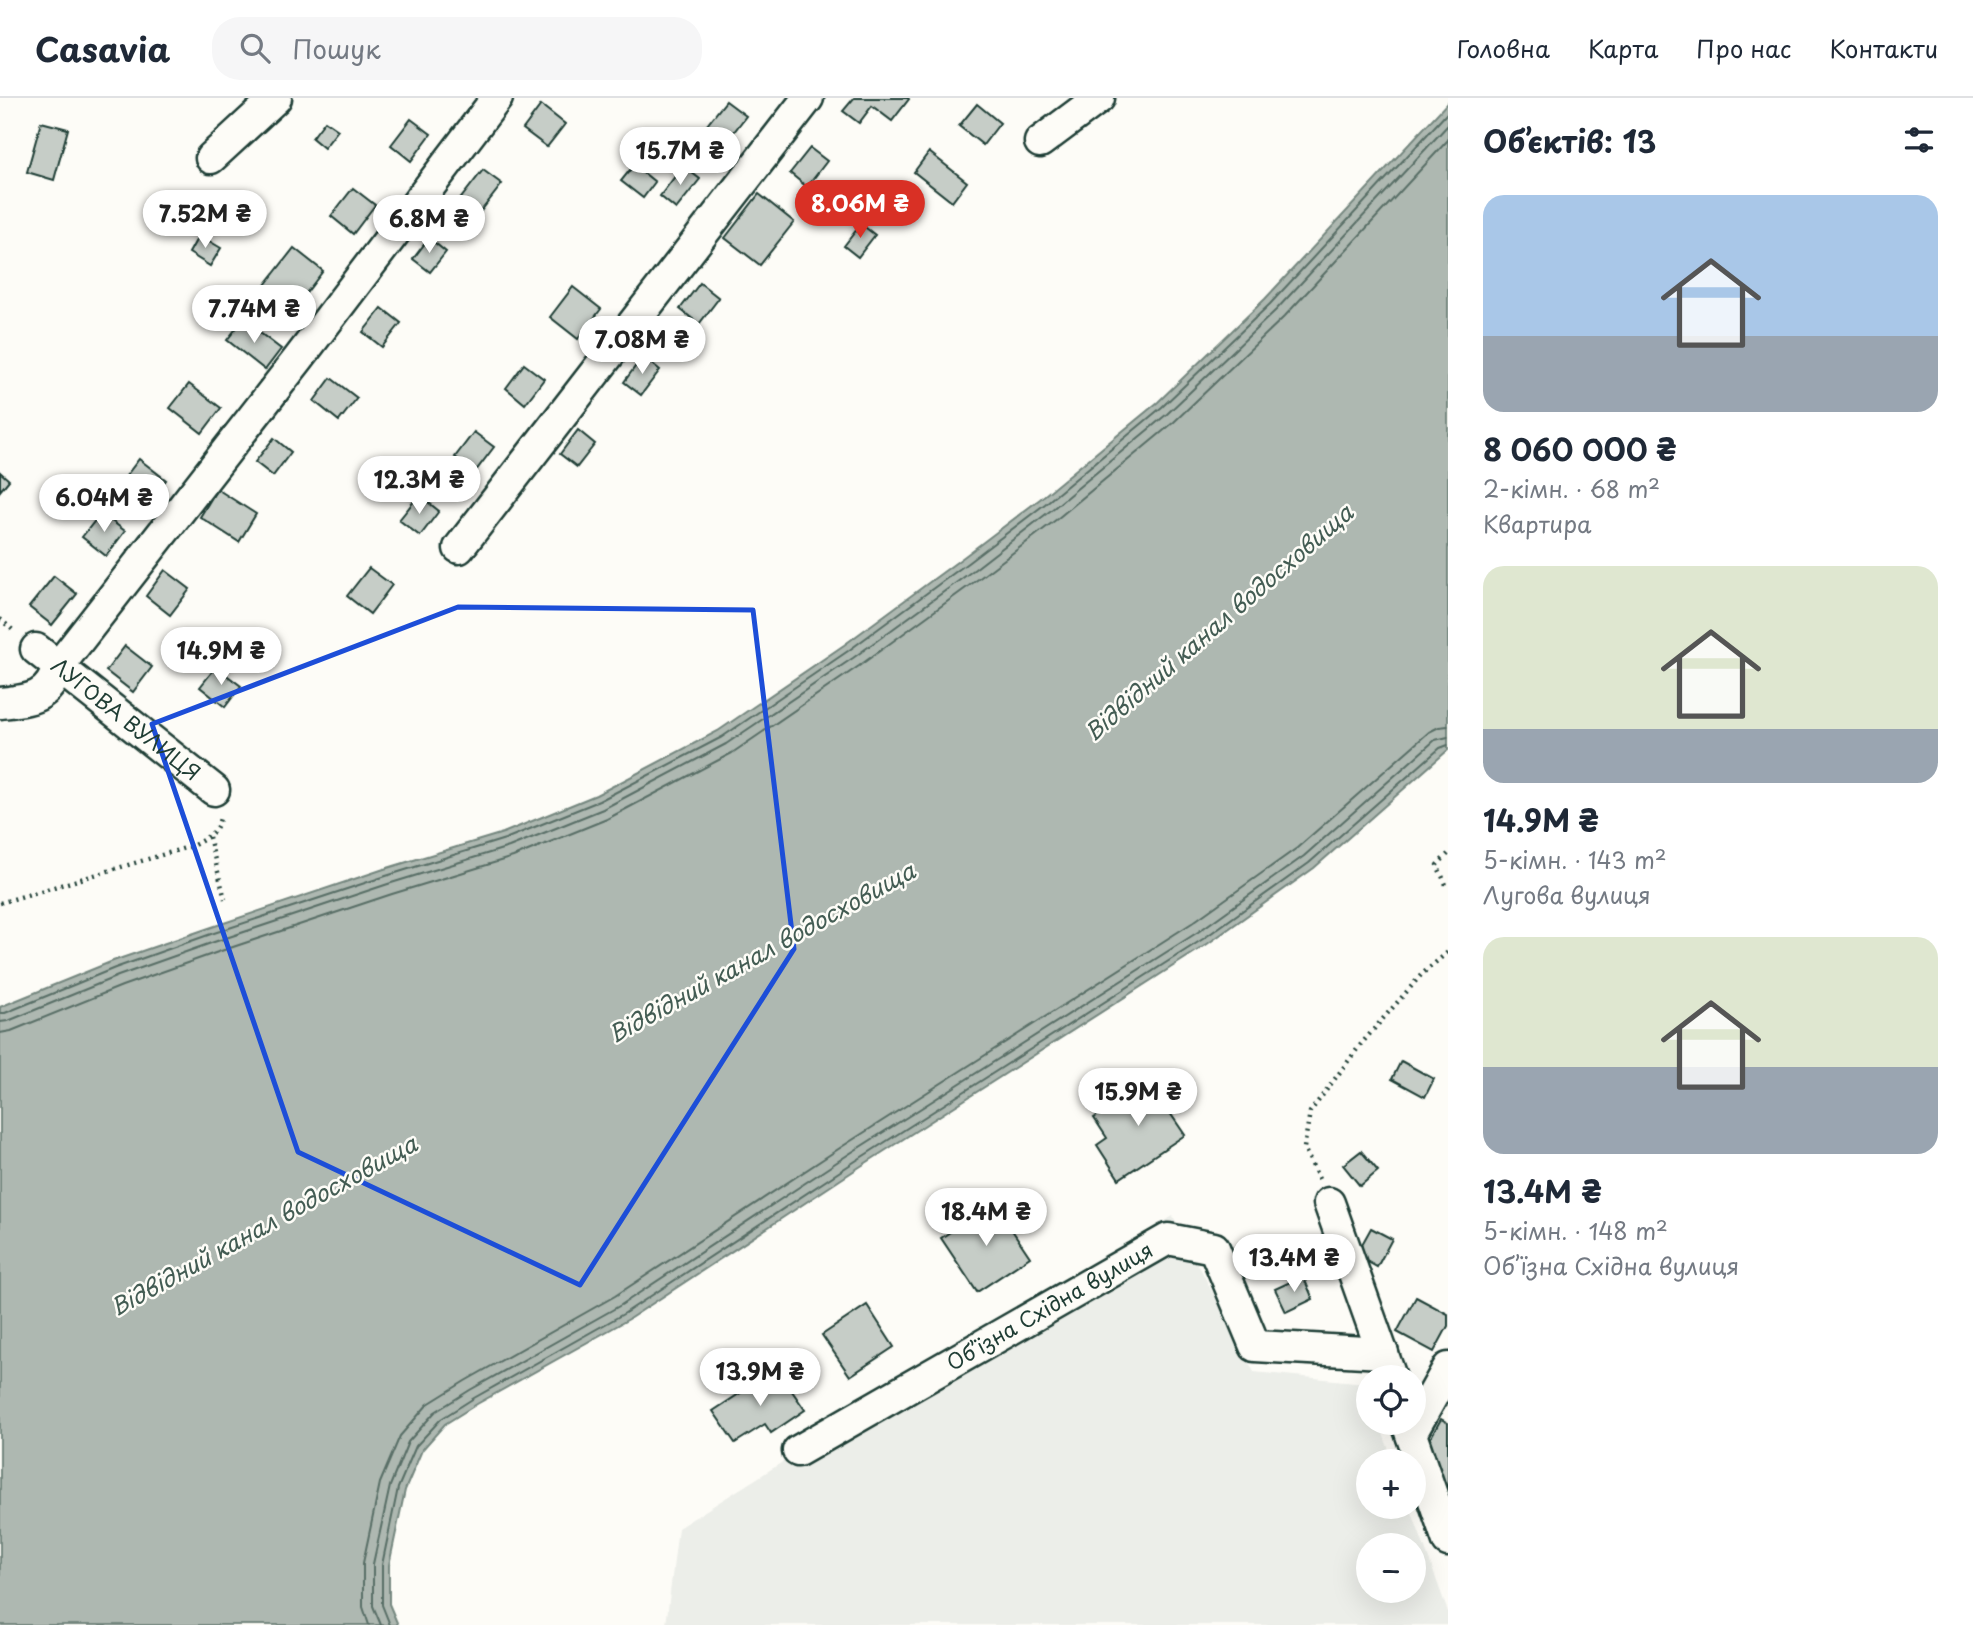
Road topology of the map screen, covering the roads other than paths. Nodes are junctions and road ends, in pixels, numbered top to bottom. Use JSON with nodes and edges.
{"nodes":[{"id":1,"x":276,"y":98,"type":"edge"},
{"id":2,"x":497,"y":98,"type":"edge"},
{"id":3,"x":808,"y":98,"type":"edge"},
{"id":4,"x":1099,"y":98,"type":"edge"},
{"id":5,"x":1040,"y":142,"type":"dead end"},
{"id":6,"x":211,"y":158,"type":"dead end"},
{"id":7,"x":459,"y":548,"type":"dead end"},
{"id":8,"x":47,"y":658,"type":"junction"},
{"id":9,"x":0,"y":703,"type":"edge"},
{"id":10,"x":214,"y":790,"type":"road end"},
{"id":11,"x":1329,"y":1203,"type":"road end"},
{"id":12,"x":1387,"y":1365,"type":"edge"},
{"id":13,"x":1448,"y":1368,"type":"edge"},
{"id":14,"x":1426,"y":1402,"type":"edge"},
{"id":15,"x":1411,"y":1435,"type":"edge"},
{"id":16,"x":798,"y":1451,"type":"dead end"},
{"id":17,"x":1448,"y":1541,"type":"edge"}],
"edges":[{"from":1,"to":6,"type":"street"},
{"from":2,"to":8,"type":"street"},
{"from":3,"to":7,"type":"street"},
{"from":4,"to":5,"type":"street"},
{"from":8,"to":9,"type":"street"},
{"from":8,"to":10,"type":"street","name":"ЛУГОВА ВУЛИЦЯ"},
{"from":11,"to":12,"type":"street","name":"Обʼїзна Східна вулиця"},
{"from":12,"to":16,"type":"street","name":"Обʼїзна Східна вулиця"},
{"from":13,"to":14,"type":"street"},
{"from":15,"to":17,"type":"street"}]}
